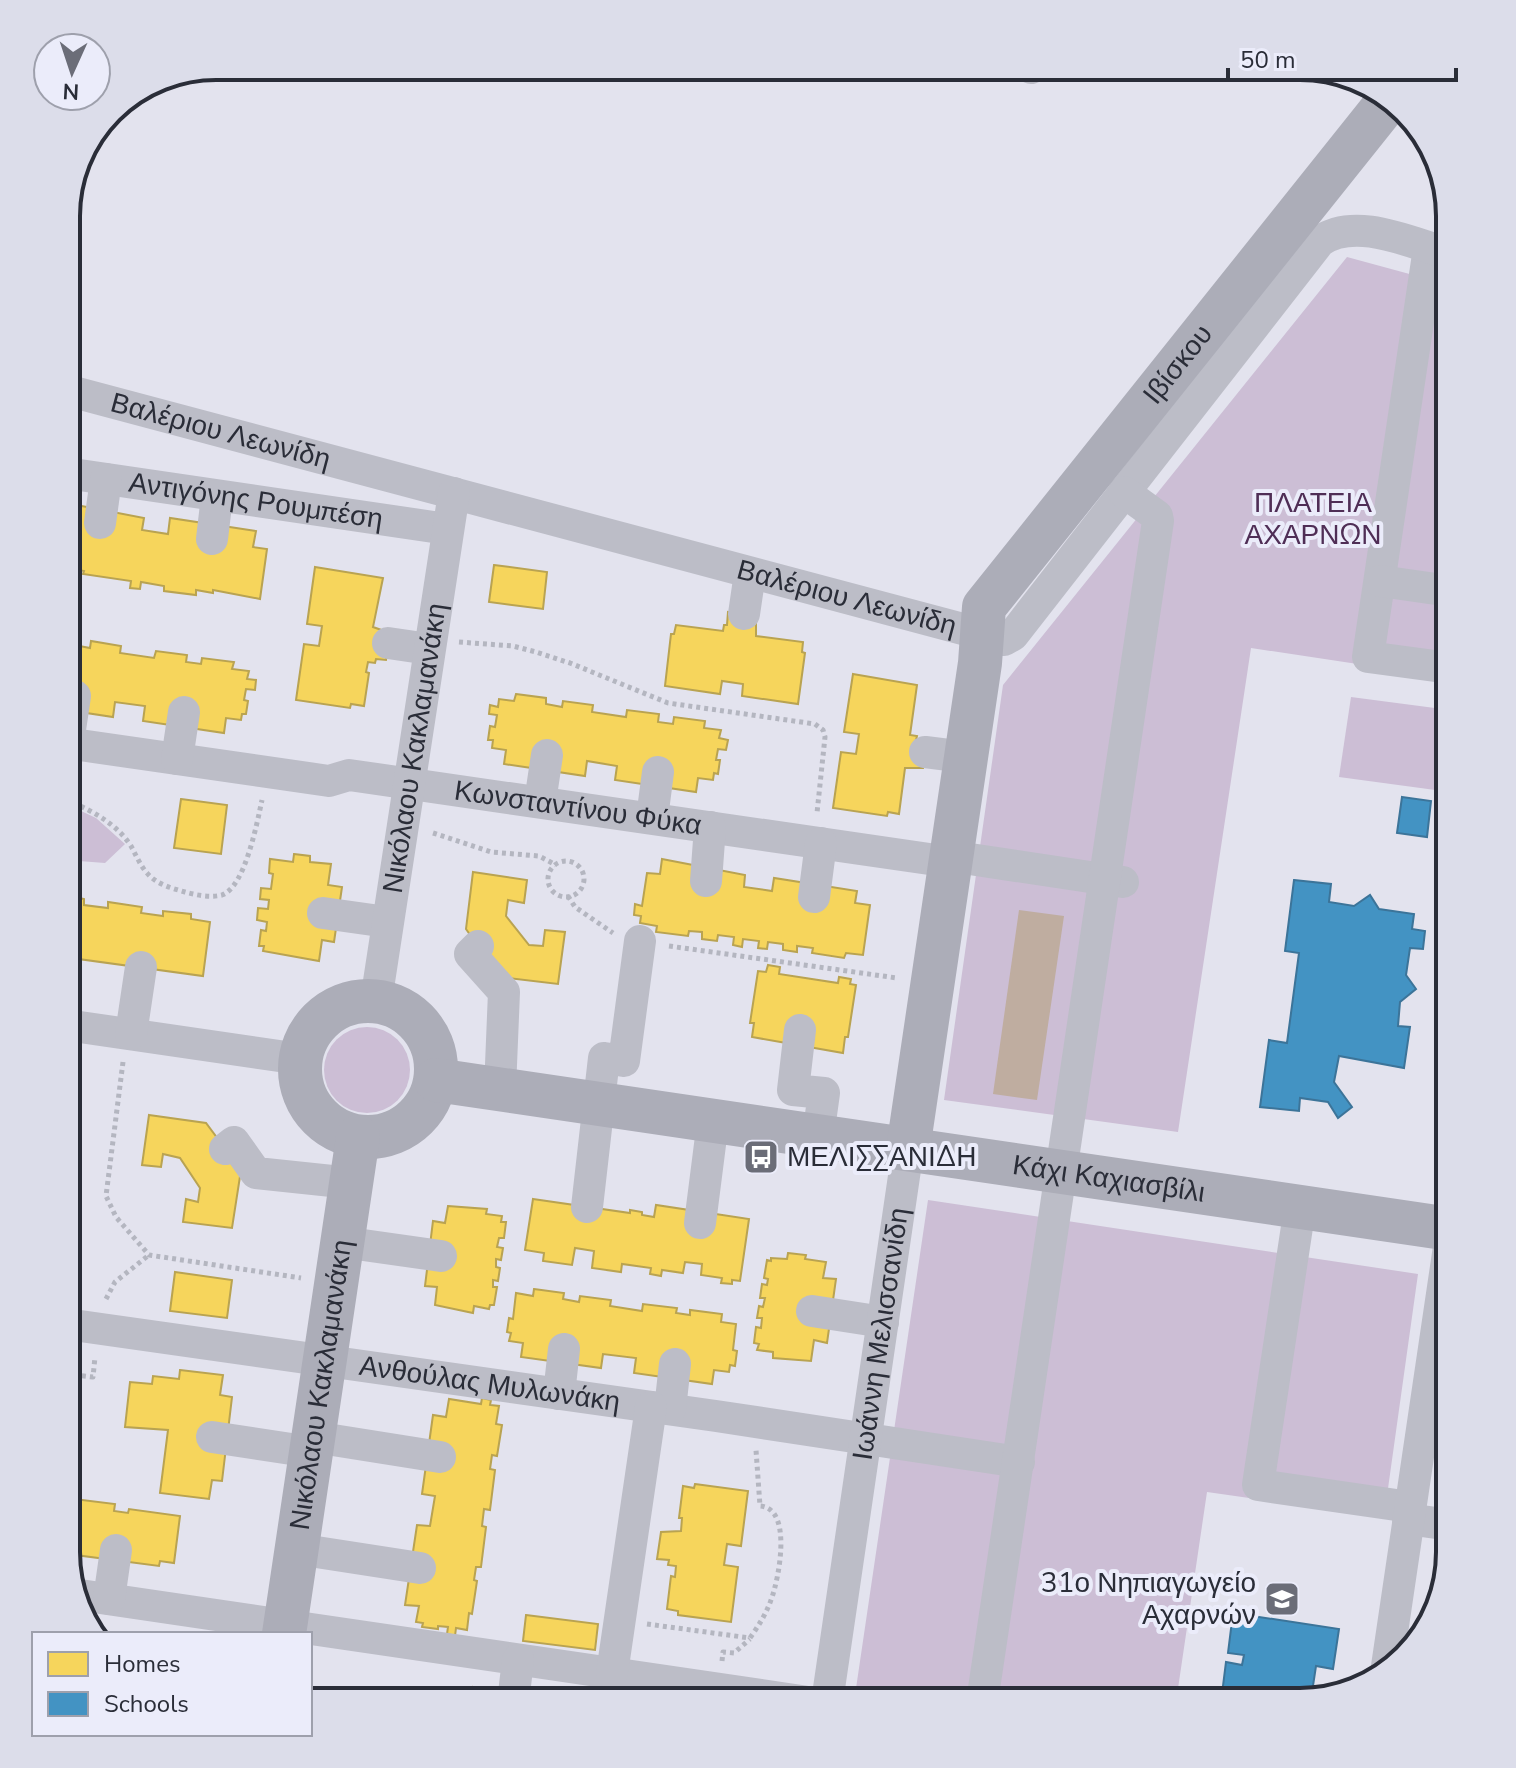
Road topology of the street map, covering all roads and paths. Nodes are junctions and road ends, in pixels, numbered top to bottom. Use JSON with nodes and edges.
{"nodes":[{"id":1,"x":1383,"y":108,"type":"edge"},
{"id":2,"x":1436,"y":250,"type":"edge"},
{"id":3,"x":1436,"y":268,"type":"edge"},
{"id":4,"x":80,"y":394,"type":"edge"},
{"id":5,"x":80,"y":475,"type":"edge"},
{"id":6,"x":106,"y":479,"type":"junction"},
{"id":7,"x":1124,"y":492,"type":"junction"},
{"id":8,"x":454,"y":493,"type":"junction"},
{"id":9,"x":217,"y":496,"type":"junction"},
{"id":10,"x":100,"y":523,"type":"dead end"},
{"id":11,"x":447,"y":529,"type":"junction"},
{"id":12,"x":212,"y":539,"type":"dead end"},
{"id":13,"x":750,"y":573,"type":"junction"},
{"id":14,"x":1380,"y":581,"type":"junction"},
{"id":15,"x":1436,"y":589,"type":"edge"},
{"id":16,"x":744,"y":614,"type":"dead end"},
{"id":17,"x":980,"y":635,"type":"junction"},
{"id":18,"x":388,"y":643,"type":"dead end"},
{"id":19,"x":430,"y":645,"type":"junction"},
{"id":20,"x":1436,"y":666,"type":"edge"},
{"id":21,"x":184,"y":712,"type":"dead end"},
{"id":22,"x":80,"y":745,"type":"edge"},
{"id":23,"x":547,"y":755,"type":"dead end"},
{"id":24,"x":177,"y":759,"type":"junction"},
{"id":25,"x":268,"y":772,"type":"junction"},
{"id":26,"x":658,"y":772,"type":"dead end"},
{"id":27,"x":408,"y":783,"type":"junction"},
{"id":28,"x":540,"y":802,"type":"junction"},
{"id":29,"x":80,"y":806,"type":"edge"},
{"id":30,"x":652,"y":818,"type":"junction"},
{"id":31,"x":403,"y":820,"type":"junction"},
{"id":32,"x":710,"y":827,"type":"junction"},
{"id":33,"x":817,"y":842,"type":"junction"},
{"id":34,"x":950,"y":859,"type":"junction"},
{"id":35,"x":556,"y":865,"type":"junction"},
{"id":36,"x":706,"y":881,"type":"dead end"},
{"id":37,"x":1115,"y":881,"type":"junction"},
{"id":38,"x":568,"y":896,"type":"junction"},
{"id":39,"x":814,"y":897,"type":"dead end"},
{"id":40,"x":323,"y":913,"type":"dead end"},
{"id":41,"x":387,"y":922,"type":"junction"},
{"id":42,"x":640,"y":941,"type":"junction"},
{"id":43,"x":478,"y":946,"type":"dead end"},
{"id":44,"x":141,"y":967,"type":"dead end"},
{"id":45,"x":932,"y":981,"type":"junction"},
{"id":46,"x":376,"y":1001,"type":"junction"},
{"id":47,"x":80,"y":1027,"type":"edge"},
{"id":48,"x":800,"y":1030,"type":"dead end"},
{"id":49,"x":129,"y":1034,"type":"junction"},
{"id":50,"x":300,"y":1059,"type":"junction"},
{"id":51,"x":436,"y":1080,"type":"junction"},
{"id":52,"x":500,"y":1089,"type":"junction"},
{"id":53,"x":599,"y":1103,"type":"junction"},
{"id":54,"x":713,"y":1121,"type":"junction"},
{"id":55,"x":818,"y":1136,"type":"junction"},
{"id":56,"x":358,"y":1137,"type":"junction"},
{"id":57,"x":225,"y":1149,"type":"dead end"},
{"id":58,"x":908,"y":1149,"type":"junction"},
{"id":59,"x":1061,"y":1171,"type":"junction"},
{"id":60,"x":351,"y":1183,"type":"junction"},
{"id":61,"x":587,"y":1207,"type":"dead end"},
{"id":62,"x":1300,"y":1207,"type":"junction"},
{"id":63,"x":700,"y":1223,"type":"dead end"},
{"id":64,"x":1436,"y":1227,"type":"edge"},
{"id":65,"x":149,"y":1255,"type":"junction"},
{"id":66,"x":441,"y":1256,"type":"dead end"},
{"id":67,"x":339,"y":1263,"type":"junction"},
{"id":68,"x":812,"y":1311,"type":"dead end"},
{"id":69,"x":883,"y":1322,"type":"junction"},
{"id":70,"x":80,"y":1326,"type":"edge"},
{"id":71,"x":102,"y":1328,"type":"junction"},
{"id":72,"x":564,"y":1349,"type":"dead end"},
{"id":73,"x":325,"y":1360,"type":"junction"},
{"id":74,"x":675,"y":1364,"type":"dead end"},
{"id":75,"x":559,"y":1394,"type":"junction"},
{"id":76,"x":1436,"y":1407,"type":"edge"},
{"id":77,"x":660,"y":1408,"type":"junction"},
{"id":78,"x":753,"y":1421,"type":"junction"},
{"id":79,"x":212,"y":1437,"type":"dead end"},
{"id":80,"x":865,"y":1439,"type":"junction"},
{"id":81,"x":312,"y":1444,"type":"junction"},
{"id":82,"x":440,"y":1457,"type":"dead end"},
{"id":83,"x":1019,"y":1462,"type":"junction"},
{"id":84,"x":1409,"y":1513,"type":"junction"},
{"id":85,"x":1436,"y":1521,"type":"edge"},
{"id":86,"x":297,"y":1549,"type":"junction"},
{"id":87,"x":116,"y":1550,"type":"dead end"},
{"id":88,"x":420,"y":1568,"type":"dead end"},
{"id":89,"x":95,"y":1597,"type":"edge"},
{"id":90,"x":620,"y":1620,"type":"junction"},
{"id":91,"x":285,"y":1630,"type":"edge"},
{"id":92,"x":312,"y":1633,"type":"edge"},
{"id":93,"x":1389,"y":1655,"type":"edge"},
{"id":94,"x":518,"y":1660,"type":"junction"},
{"id":95,"x":622,"y":1684,"type":"edge"},
{"id":96,"x":515,"y":1688,"type":"edge"},
{"id":97,"x":663,"y":1688,"type":"edge"},
{"id":98,"x":829,"y":1688,"type":"edge"},
{"id":99,"x":984,"y":1688,"type":"edge"}],
"edges":[{"from":1,"to":17,"type":"street","name":"Ιβίσκου"},
{"from":2,"to":7,"type":"street","name":"Βαλέριου Λεωνίδη"},
{"from":3,"to":14,"type":"street"},
{"from":4,"to":8,"type":"street","name":"Βαλέριου Λεωνίδη"},
{"from":5,"to":6,"type":"street","name":"Αντιγόνης Ρουμπέση"},
{"from":6,"to":9,"type":"street","name":"Αντιγόνης Ρουμπέση"},
{"from":6,"to":10,"type":"street"},
{"from":7,"to":17,"type":"street","name":"Βαλέριου Λεωνίδη"},
{"from":7,"to":37,"type":"street"},
{"from":8,"to":11,"type":"street","name":"Νικόλαου Κακλαμανάκη"},
{"from":8,"to":13,"type":"street","name":"Βαλέριου Λεωνίδη"},
{"from":9,"to":11,"type":"street","name":"Αντιγόνης Ρουμπέση"},
{"from":9,"to":12,"type":"street"},
{"from":11,"to":19,"type":"street","name":"Νικόλαου Κακλαμανάκη"},
{"from":13,"to":16,"type":"street"},
{"from":13,"to":17,"type":"street","name":"Βαλέριου Λεωνίδη"},
{"from":14,"to":15,"type":"street"},
{"from":14,"to":20,"type":"street"},
{"from":17,"to":34,"type":"street","name":"Ιωάννη Μελισσανίδη"},
{"from":18,"to":19,"type":"street"},
{"from":19,"to":27,"type":"street","name":"Νικόλαου Κακλαμανάκη"},
{"from":19,"to":33,"type":"path"},
{"from":21,"to":24,"type":"street"},
{"from":22,"to":24,"type":"street","name":"Κωνσταντίνου Φύκα"},
{"from":23,"to":28,"type":"street"},
{"from":24,"to":25,"type":"street","name":"Κωνσταντίνου Φύκα"},
{"from":25,"to":27,"type":"street","name":"Κωνσταντίνου Φύκα"},
{"from":25,"to":29,"type":"path"},
{"from":26,"to":30,"type":"street"},
{"from":27,"to":28,"type":"street","name":"Κωνσταντίνου Φύκα"},
{"from":27,"to":31,"type":"street","name":"Νικόλαου Κακλαμανάκη"},
{"from":28,"to":30,"type":"street","name":"Κωνσταντίνου Φύκα"},
{"from":30,"to":32,"type":"street","name":"Κωνσταντίνου Φύκα"},
{"from":31,"to":35,"type":"path"},
{"from":31,"to":41,"type":"street","name":"Νικόλαου Κακλαμανάκη"},
{"from":32,"to":33,"type":"street","name":"Κωνσταντίνου Φύκα"},
{"from":32,"to":36,"type":"street"},
{"from":33,"to":34,"type":"street","name":"Κωνσταντίνου Φύκα"},
{"from":33,"to":39,"type":"street"},
{"from":34,"to":37,"type":"street","name":"Κωνσταντίνου Φύκα"},
{"from":34,"to":45,"type":"street","name":"Ιωάννη Μελισσανίδη"},
{"from":35,"to":38,"type":"path"},
{"from":35,"to":38,"type":"path"},
{"from":37,"to":59,"type":"street"},
{"from":38,"to":42,"type":"path"},
{"from":40,"to":41,"type":"street"},
{"from":41,"to":46,"type":"street","name":"Νικόλαου Κακλαμανάκη"},
{"from":42,"to":45,"type":"path"},
{"from":42,"to":53,"type":"street"},
{"from":43,"to":52,"type":"street"},
{"from":44,"to":49,"type":"street"},
{"from":45,"to":58,"type":"street","name":"Ιωάννη Μελισσανίδη"},
{"from":46,"to":50,"type":"street"},
{"from":46,"to":51,"type":"street"},
{"from":47,"to":49,"type":"street"},
{"from":48,"to":55,"type":"street"},
{"from":49,"to":50,"type":"street"},
{"from":49,"to":65,"type":"path"},
{"from":50,"to":56,"type":"street"},
{"from":51,"to":52,"type":"street","name":"Κάχι Καχιασβίλι"},
{"from":51,"to":56,"type":"street"},
{"from":52,"to":53,"type":"street","name":"Κάχι Καχιασβίλι"},
{"from":53,"to":54,"type":"street","name":"Κάχι Καχιασβίλι"},
{"from":53,"to":61,"type":"street"},
{"from":54,"to":55,"type":"street","name":"Κάχι Καχιασβίλι"},
{"from":54,"to":63,"type":"street"},
{"from":55,"to":58,"type":"street","name":"Κάχι Καχιασβίλι"},
{"from":56,"to":60,"type":"street","name":"Νικόλαου Κακλαμανάκη"},
{"from":57,"to":60,"type":"street"},
{"from":58,"to":59,"type":"street","name":"Κάχι Καχιασβίλι"},
{"from":58,"to":69,"type":"street","name":"Ιωάννη Μελισσανίδη"},
{"from":59,"to":62,"type":"street","name":"Κάχι Καχιασβίλι"},
{"from":59,"to":83,"type":"street"},
{"from":60,"to":67,"type":"street","name":"Νικόλαου Κακλαμανάκη"},
{"from":62,"to":64,"type":"street","name":"Κάχι Καχιασβίλι"},
{"from":62,"to":84,"type":"street"},
{"from":65,"to":67,"type":"path"},
{"from":65,"to":71,"type":"path"},
{"from":66,"to":67,"type":"street"},
{"from":67,"to":73,"type":"street","name":"Νικόλαου Κακλαμανάκη"},
{"from":68,"to":69,"type":"street"},
{"from":69,"to":80,"type":"street","name":"Ιωάννη Μελισσανίδη"},
{"from":70,"to":71,"type":"street","name":"Ανθούλας Μυλωνάκη"},
{"from":71,"to":73,"type":"street","name":"Ανθούλας Μυλωνάκη"},
{"from":72,"to":75,"type":"street"},
{"from":73,"to":75,"type":"street","name":"Ανθούλας Μυλωνάκη"},
{"from":73,"to":81,"type":"street","name":"Νικόλαου Κακλαμανάκη"},
{"from":74,"to":77,"type":"street"},
{"from":75,"to":77,"type":"street","name":"Ανθούλας Μυλωνάκη"},
{"from":76,"to":84,"type":"street"},
{"from":77,"to":78,"type":"street","name":"Ανθούλας Μυλωνάκη"},
{"from":77,"to":90,"type":"street"},
{"from":78,"to":80,"type":"street","name":"Ανθούλας Μυλωνάκη"},
{"from":78,"to":90,"type":"path"},
{"from":79,"to":81,"type":"street"},
{"from":80,"to":83,"type":"street","name":"Ανθούλας Μυλωνάκη"},
{"from":80,"to":98,"type":"street","name":"Ιωάννη Μελισσανίδη"},
{"from":81,"to":82,"type":"street"},
{"from":81,"to":86,"type":"street","name":"Νικόλαου Κακλαμανάκη"},
{"from":83,"to":99,"type":"street"},
{"from":84,"to":85,"type":"street"},
{"from":84,"to":93,"type":"street"},
{"from":86,"to":88,"type":"street"},
{"from":86,"to":91,"type":"street","name":"Νικόλαου Κακλαμανάκη"},
{"from":87,"to":89,"type":"street"},
{"from":89,"to":91,"type":"street"},
{"from":90,"to":95,"type":"street"},
{"from":92,"to":94,"type":"street"},
{"from":94,"to":95,"type":"street"},
{"from":94,"to":96,"type":"street"},
{"from":95,"to":97,"type":"street"}]}
